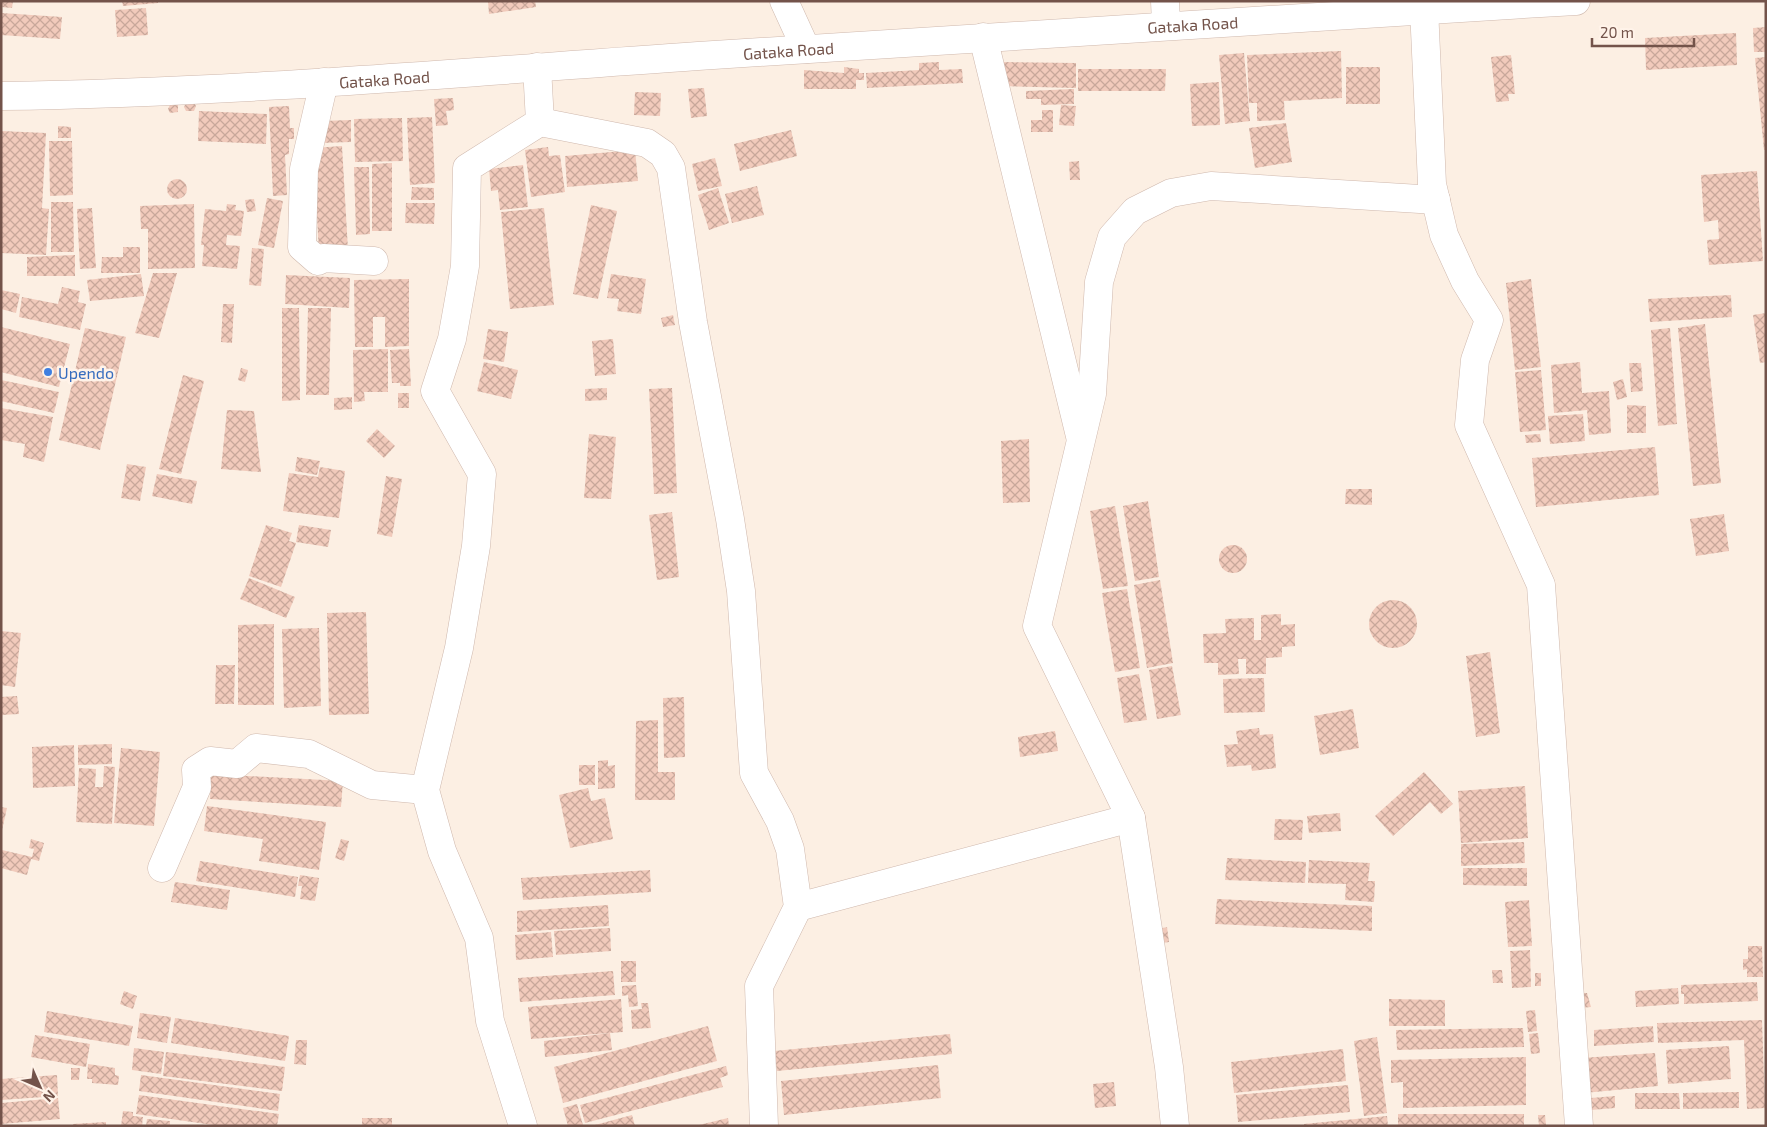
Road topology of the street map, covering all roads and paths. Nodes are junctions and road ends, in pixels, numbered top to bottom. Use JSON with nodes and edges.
{"nodes":[{"id":1,"x":784,"y":1,"type":"edge"},
{"id":2,"x":1576,"y":1,"type":"edge"},
{"id":3,"x":1454,"y":5,"type":"edge"},
{"id":4,"x":1424,"y":8,"type":"junction"},
{"id":5,"x":1165,"y":13,"type":"edge"},
{"id":6,"x":983,"y":37,"type":"junction"},
{"id":7,"x":806,"y":49,"type":"junction"},
{"id":8,"x":537,"y":67,"type":"junction"},
{"id":9,"x":324,"y":82,"type":"junction"},
{"id":10,"x":1,"y":96,"type":"edge"},
{"id":11,"x":540,"y":122,"type":"junction"},
{"id":12,"x":1436,"y":200,"type":"junction"},
{"id":13,"x":374,"y":261,"type":"dead end"},
{"id":14,"x":1081,"y":441,"type":"junction"},
{"id":15,"x":425,"y":790,"type":"junction"},
{"id":16,"x":1132,"y":818,"type":"junction"},
{"id":17,"x":162,"y":868,"type":"dead end"},
{"id":18,"x":798,"y":907,"type":"junction"},
{"id":19,"x":520,"y":1118,"type":"edge"},
{"id":20,"x":764,"y":1126,"type":"edge"},
{"id":21,"x":1175,"y":1126,"type":"edge"},
{"id":22,"x":1579,"y":1126,"type":"edge"}],
"edges":[{"from":1,"to":7,"type":"street"},
{"from":2,"to":3,"type":"street","name":"Gataka Road"},
{"from":3,"to":4,"type":"street","name":"Gataka Road"},
{"from":4,"to":5,"type":"street","name":"Gataka Road"},
{"from":4,"to":12,"type":"street"},
{"from":5,"to":6,"type":"street","name":"Gataka Road"},
{"from":6,"to":7,"type":"street","name":"Gataka Road"},
{"from":6,"to":14,"type":"street"},
{"from":7,"to":8,"type":"street","name":"Gataka Road"},
{"from":8,"to":9,"type":"street","name":"Gataka Road"},
{"from":8,"to":11,"type":"street"},
{"from":9,"to":10,"type":"street","name":"Gataka Road"},
{"from":9,"to":13,"type":"street"},
{"from":11,"to":15,"type":"street"},
{"from":11,"to":18,"type":"street"},
{"from":12,"to":14,"type":"street"},
{"from":12,"to":22,"type":"street"},
{"from":14,"to":16,"type":"street"},
{"from":15,"to":17,"type":"street"},
{"from":15,"to":19,"type":"street"},
{"from":16,"to":18,"type":"street"},
{"from":16,"to":21,"type":"street"},
{"from":18,"to":20,"type":"street"}]}
